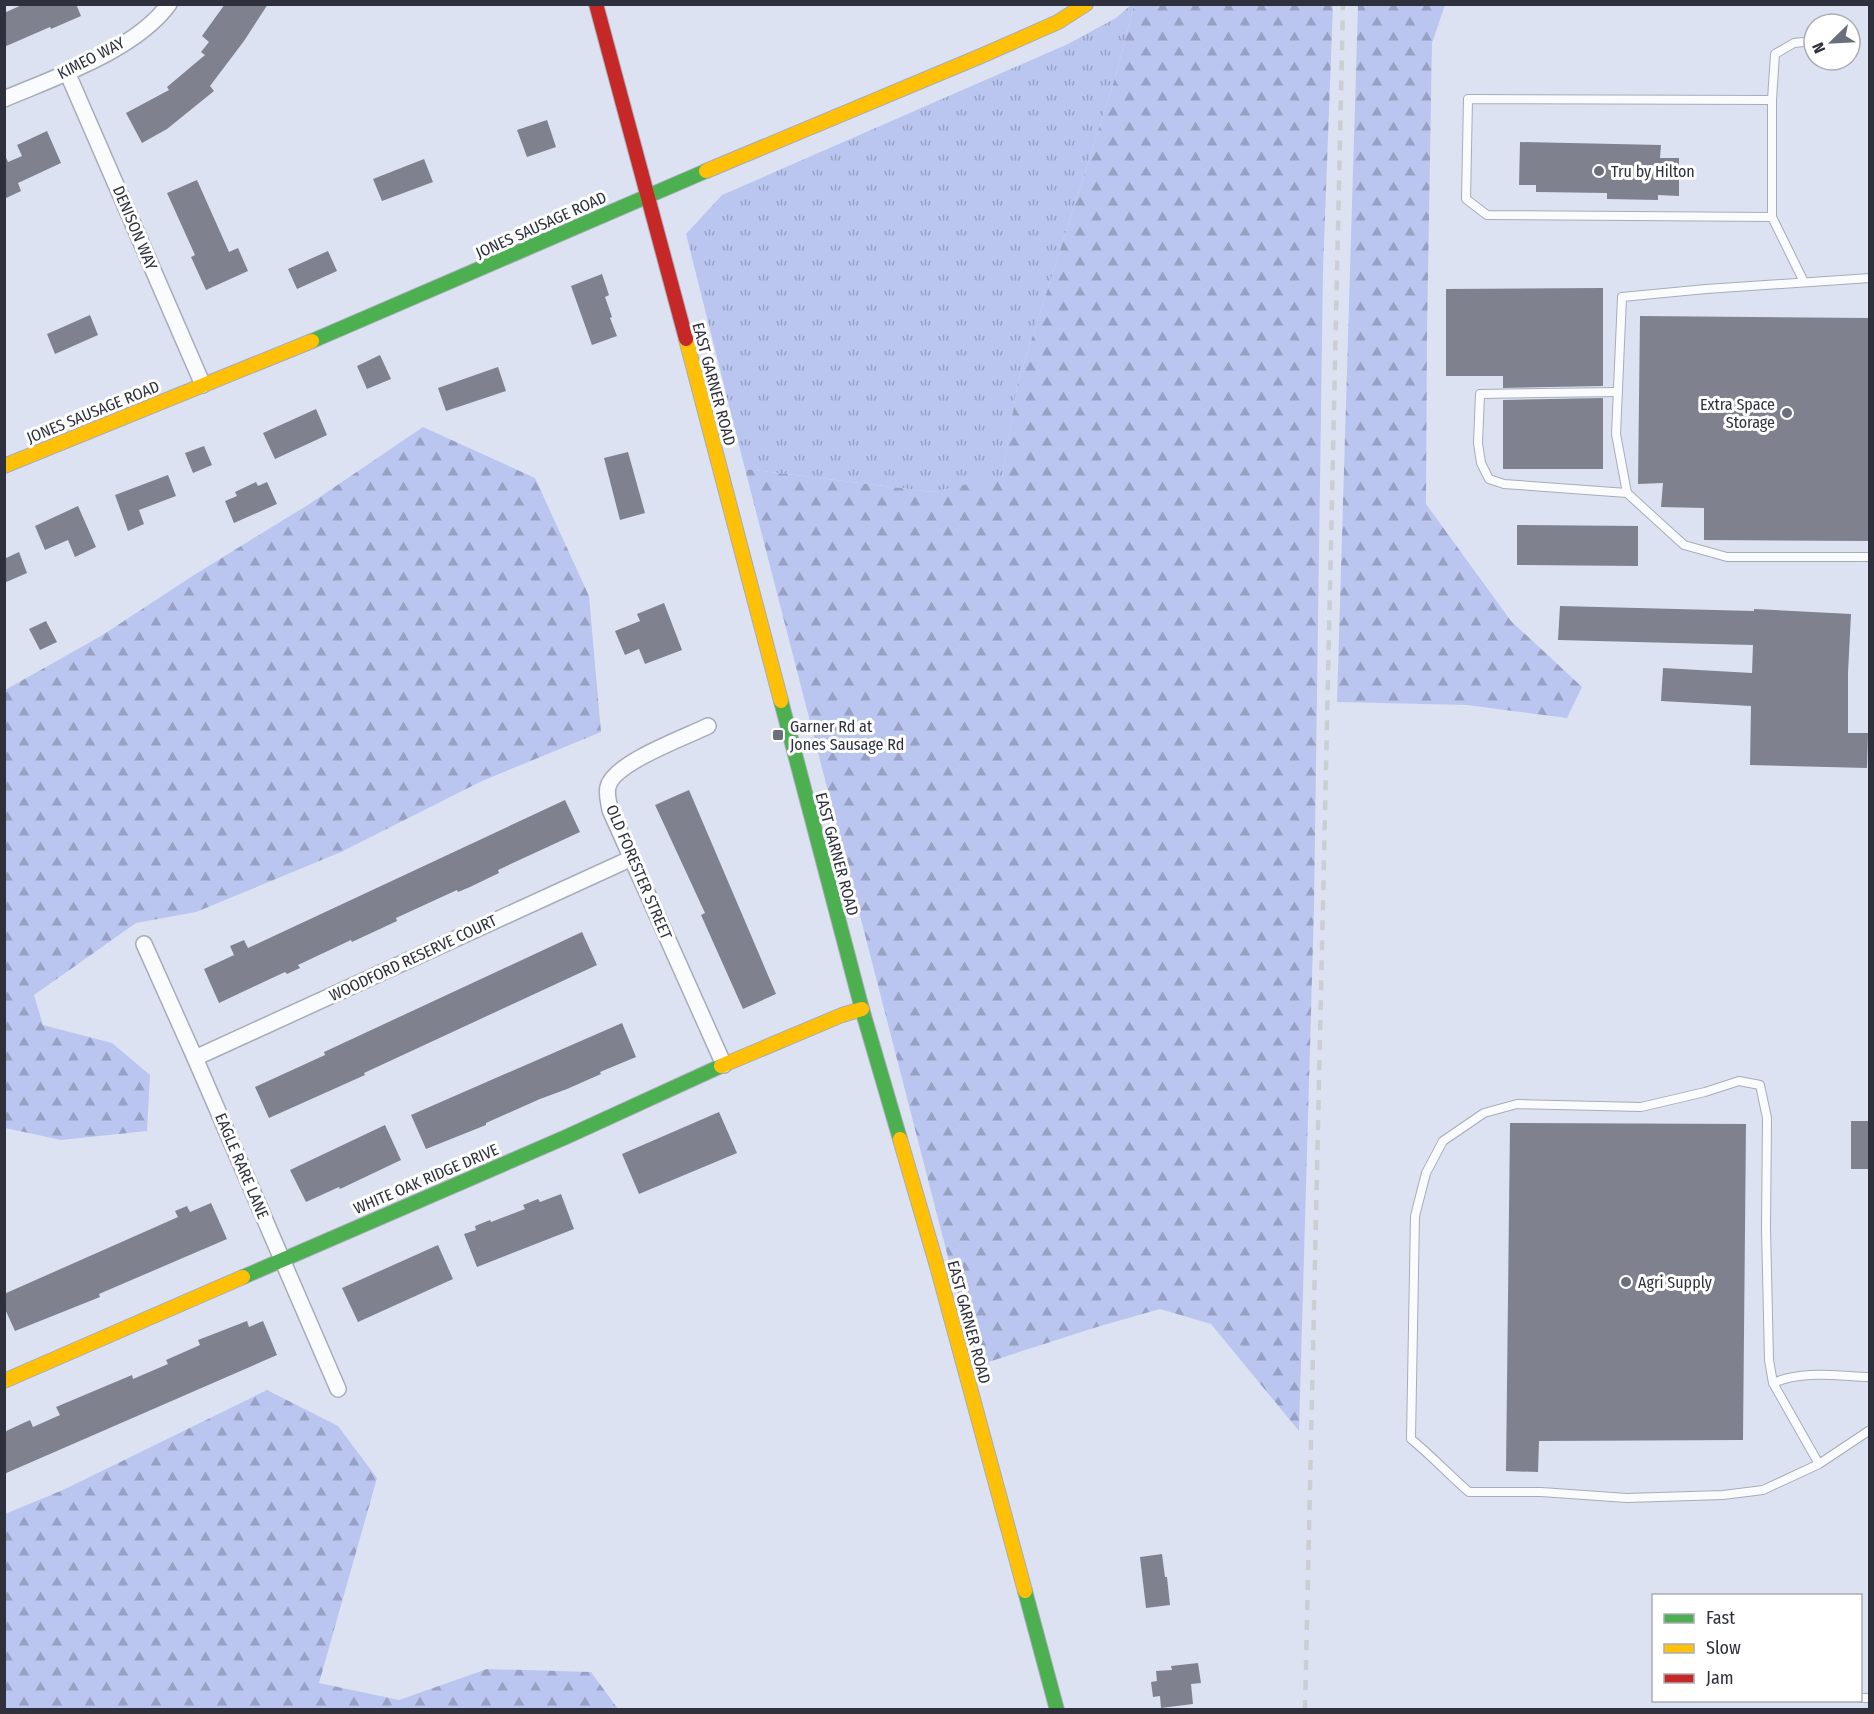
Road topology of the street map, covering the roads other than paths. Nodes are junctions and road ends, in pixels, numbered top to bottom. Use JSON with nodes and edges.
{"nodes":[{"id":1,"x":169,"y":4,"type":"edge"},
{"id":2,"x":596,"y":4,"type":"edge"},
{"id":3,"x":1086,"y":4,"type":"edge"},
{"id":4,"x":1802,"y":42,"type":"edge"},
{"id":5,"x":67,"y":72,"type":"junction"},
{"id":6,"x":4,"y":99,"type":"edge"},
{"id":7,"x":1772,"y":100,"type":"junction"},
{"id":8,"x":648,"y":195,"type":"junction"},
{"id":9,"x":1772,"y":217,"type":"junction"},
{"id":10,"x":1869,"y":278,"type":"edge"},
{"id":11,"x":1804,"y":282,"type":"junction"},
{"id":12,"x":203,"y":385,"type":"junction"},
{"id":13,"x":1618,"y":392,"type":"junction"},
{"id":14,"x":4,"y":466,"type":"edge"},
{"id":15,"x":1627,"y":493,"type":"junction"},
{"id":16,"x":1869,"y":557,"type":"edge"},
{"id":17,"x":708,"y":726,"type":"dead end"},
{"id":18,"x":632,"y":858,"type":"junction"},
{"id":19,"x":144,"y":944,"type":"dead end"},
{"id":20,"x":862,"y":1009,"type":"junction"},
{"id":21,"x":195,"y":1058,"type":"junction"},
{"id":22,"x":724,"y":1065,"type":"junction"},
{"id":23,"x":283,"y":1259,"type":"junction"},
{"id":24,"x":1869,"y":1377,"type":"edge"},
{"id":25,"x":4,"y":1381,"type":"edge"},
{"id":26,"x":1773,"y":1383,"type":"junction"},
{"id":27,"x":338,"y":1389,"type":"dead end"},
{"id":28,"x":1869,"y":1430,"type":"edge"},
{"id":29,"x":1819,"y":1464,"type":"junction"},
{"id":30,"x":1057,"y":1710,"type":"edge"}],
"edges":[{"from":1,"to":5,"type":"street","name":"KIMEO WAY"},
{"from":2,"to":8,"type":"main road","name":"EAST GARNER ROAD"},
{"from":3,"to":8,"type":"main road","name":"JONES SAUSAGE ROAD"},
{"from":4,"to":7,"type":"lane"},
{"from":5,"to":6,"type":"street","name":"KIMEO WAY"},
{"from":5,"to":12,"type":"street","name":"DENISON WAY"},
{"from":7,"to":9,"type":"lane"},
{"from":7,"to":9,"type":"lane"},
{"from":8,"to":12,"type":"main road","name":"JONES SAUSAGE ROAD"},
{"from":8,"to":20,"type":"main road","name":"EAST GARNER ROAD"},
{"from":9,"to":11,"type":"lane"},
{"from":10,"to":11,"type":"lane"},
{"from":11,"to":13,"type":"lane"},
{"from":12,"to":14,"type":"main road","name":"JONES SAUSAGE ROAD"},
{"from":13,"to":15,"type":"lane"},
{"from":13,"to":15,"type":"lane"},
{"from":15,"to":16,"type":"lane"},
{"from":17,"to":18,"type":"street","name":"OLD FORESTER STREET"},
{"from":18,"to":21,"type":"street","name":"WOODFORD RESERVE COURT"},
{"from":18,"to":22,"type":"street","name":"OLD FORESTER STREET"},
{"from":19,"to":21,"type":"street","name":"EAGLE RARE LANE"},
{"from":20,"to":22,"type":"main road","name":"WHITE OAK RIDGE DRIVE"},
{"from":20,"to":30,"type":"main road","name":"EAST GARNER ROAD"},
{"from":21,"to":23,"type":"street","name":"EAGLE RARE LANE"},
{"from":22,"to":23,"type":"main road","name":"WHITE OAK RIDGE DRIVE"},
{"from":23,"to":25,"type":"main road","name":"WHITE OAK RIDGE DRIVE"},
{"from":23,"to":27,"type":"street","name":"EAGLE RARE LANE"},
{"from":24,"to":26,"type":"lane"},
{"from":26,"to":29,"type":"lane"},
{"from":26,"to":29,"type":"lane"},
{"from":28,"to":29,"type":"lane"}]}
